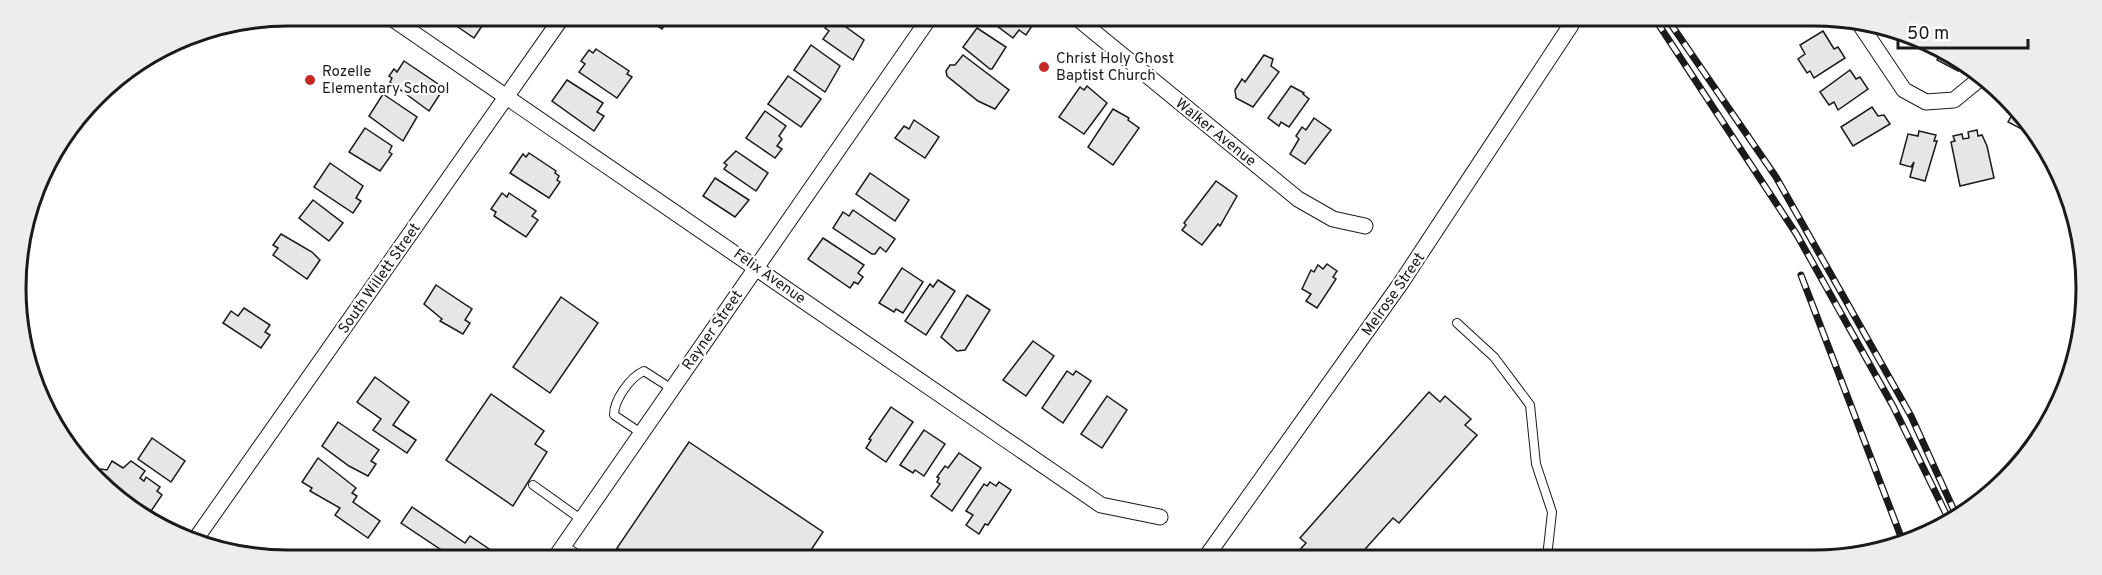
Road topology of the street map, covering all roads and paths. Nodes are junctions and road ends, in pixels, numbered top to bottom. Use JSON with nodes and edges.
{"nodes":[{"id":1,"x":403,"y":26,"type":"edge"},
{"id":2,"x":556,"y":26,"type":"edge"},
{"id":3,"x":924,"y":26,"type":"edge"},
{"id":4,"x":1087,"y":26,"type":"edge"},
{"id":5,"x":1566,"y":26,"type":"edge"},
{"id":6,"x":1864,"y":31,"type":"edge"},
{"id":7,"x":1976,"y":82,"type":"edge"},
{"id":8,"x":507,"y":97,"type":"junction"},
{"id":9,"x":1365,"y":226,"type":"dead end"},
{"id":10,"x":757,"y":267,"type":"junction"},
{"id":11,"x":1457,"y":323,"type":"dead end"},
{"id":12,"x":672,"y":388,"type":"junction"},
{"id":13,"x":641,"y":433,"type":"junction"},
{"id":14,"x":533,"y":485,"type":"dead end"},
{"id":15,"x":1160,"y":517,"type":"dead end"},
{"id":16,"x":582,"y":520,"type":"junction"},
{"id":17,"x":199,"y":534,"type":"edge"},
{"id":18,"x":562,"y":550,"type":"edge"},
{"id":19,"x":1210,"y":550,"type":"edge"},
{"id":20,"x":1548,"y":550,"type":"edge"}],
"edges":[{"from":1,"to":8,"type":"street","name":"Felix Avenue"},
{"from":2,"to":8,"type":"street","name":"South Willett Street"},
{"from":3,"to":10,"type":"street","name":"Rayner Street"},
{"from":4,"to":9,"type":"street","name":"Walker Avenue"},
{"from":5,"to":19,"type":"street","name":"Melrose Street"},
{"from":6,"to":7,"type":"street"},
{"from":8,"to":10,"type":"street","name":"Felix Avenue"},
{"from":8,"to":17,"type":"street","name":"South Willett Street"},
{"from":10,"to":12,"type":"street","name":"Rayner Street"},
{"from":10,"to":15,"type":"street","name":"Felix Avenue"},
{"from":11,"to":20,"type":"lane"},
{"from":12,"to":13,"type":"street","name":"Rayner Street"},
{"from":12,"to":13,"type":"lane"},
{"from":13,"to":16,"type":"street","name":"Rayner Street"},
{"from":14,"to":16,"type":"lane"},
{"from":16,"to":18,"type":"street","name":"Rayner Street"}]}
